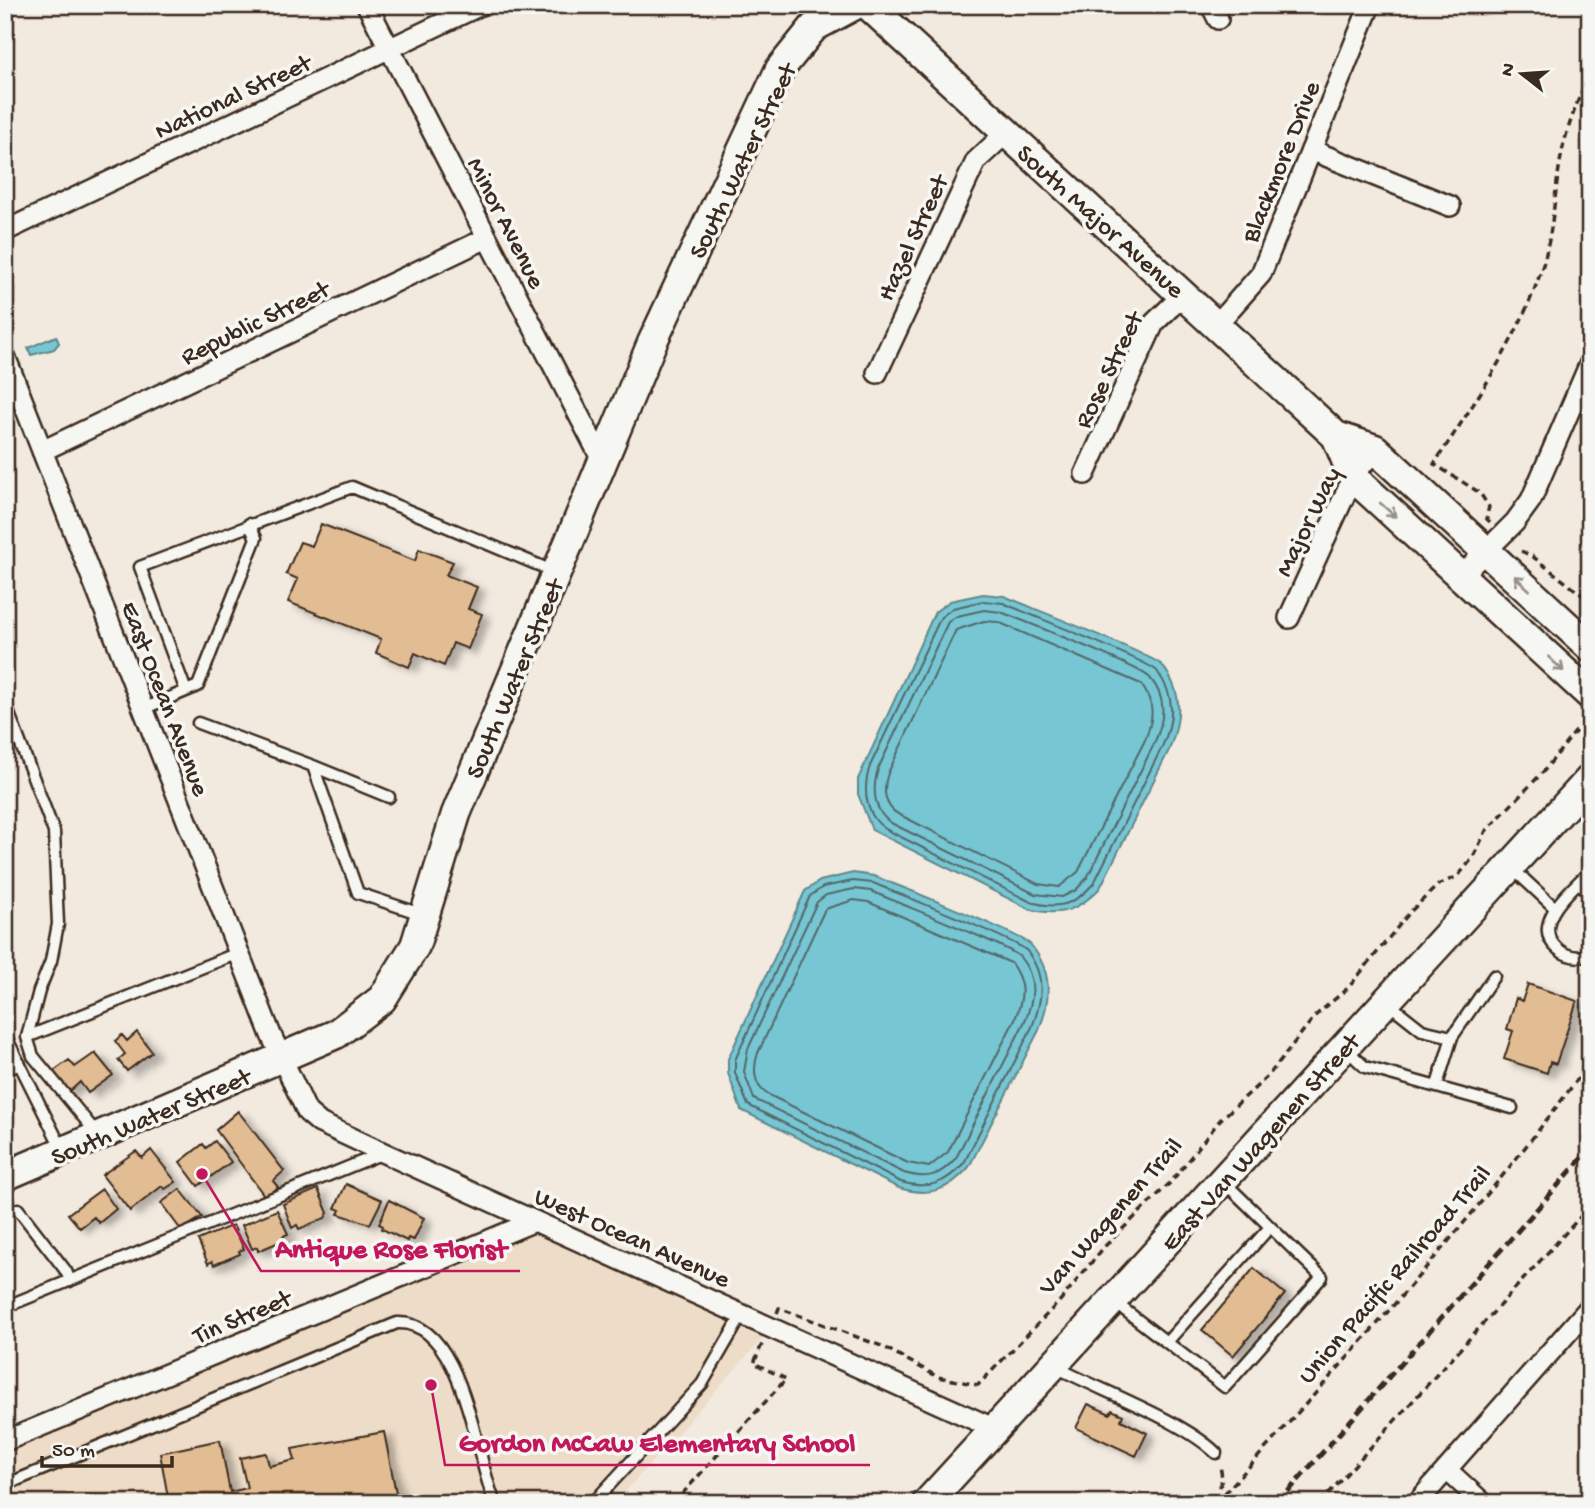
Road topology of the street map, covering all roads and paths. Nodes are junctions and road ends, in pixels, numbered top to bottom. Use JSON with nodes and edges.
{"nodes":[{"id":1,"x":367,"y":5,"type":"edge"},
{"id":2,"x":481,"y":5,"type":"edge"},
{"id":3,"x":855,"y":5,"type":"edge"},
{"id":4,"x":868,"y":5,"type":"edge"},
{"id":5,"x":1370,"y":5,"type":"edge"},
{"id":6,"x":390,"y":49,"type":"junction"},
{"id":7,"x":1590,"y":71,"type":"edge"},
{"id":8,"x":1006,"y":133,"type":"junction"},
{"id":9,"x":1311,"y":150,"type":"junction"},
{"id":10,"x":1450,"y":206,"type":"dead end"},
{"id":11,"x":5,"y":231,"type":"edge"},
{"id":12,"x":487,"y":238,"type":"junction"},
{"id":13,"x":1184,"y":294,"type":"junction"},
{"id":14,"x":1217,"y":324,"type":"junction"},
{"id":15,"x":5,"y":356,"type":"edge"},
{"id":16,"x":1590,"y":363,"type":"edge"},
{"id":17,"x":877,"y":373,"type":"dead end"},
{"id":18,"x":1336,"y":436,"type":"junction"},
{"id":19,"x":1375,"y":449,"type":"junction"},
{"id":20,"x":43,"y":451,"type":"junction"},
{"id":21,"x":603,"y":462,"type":"junction"},
{"id":22,"x":1085,"y":474,"type":"dead end"},
{"id":23,"x":1353,"y":477,"type":"junction"},
{"id":24,"x":249,"y":524,"type":"junction"},
{"id":25,"x":1495,"y":542,"type":"junction"},
{"id":26,"x":557,"y":572,"type":"junction"},
{"id":27,"x":1461,"y":576,"type":"junction"},
{"id":28,"x":1590,"y":601,"type":"edge"},
{"id":29,"x":1289,"y":618,"type":"dead end"},
{"id":30,"x":1590,"y":647,"type":"edge"},
{"id":31,"x":186,"y":691,"type":"junction"},
{"id":32,"x":1590,"y":695,"type":"edge"},
{"id":33,"x":5,"y":703,"type":"edge"},
{"id":34,"x":143,"y":709,"type":"junction"},
{"id":35,"x":198,"y":723,"type":"dead end"},
{"id":36,"x":1590,"y":724,"type":"edge"},
{"id":37,"x":313,"y":766,"type":"junction"},
{"id":38,"x":1590,"y":779,"type":"edge"},
{"id":39,"x":388,"y":797,"type":"dead end"},
{"id":40,"x":1511,"y":867,"type":"junction"},
{"id":41,"x":1590,"y":871,"type":"edge"},
{"id":42,"x":1579,"y":883,"type":"junction"},
{"id":43,"x":1590,"y":893,"type":"edge"},
{"id":44,"x":1555,"y":908,"type":"junction"},
{"id":45,"x":425,"y":915,"type":"junction"},
{"id":46,"x":239,"y":953,"type":"junction"},
{"id":47,"x":1590,"y":955,"type":"edge"},
{"id":48,"x":1494,"y":976,"type":"dead end"},
{"id":49,"x":1386,"y":1002,"type":"junction"},
{"id":50,"x":5,"y":1035,"type":"edge"},
{"id":51,"x":27,"y":1037,"type":"junction"},
{"id":52,"x":1452,"y":1037,"type":"junction"},
{"id":53,"x":1345,"y":1048,"type":"junction"},
{"id":54,"x":282,"y":1058,"type":"junction"},
{"id":55,"x":1590,"y":1062,"type":"edge"},
{"id":56,"x":20,"y":1064,"type":"junction"},
{"id":57,"x":5,"y":1070,"type":"edge"},
{"id":58,"x":1437,"y":1085,"type":"junction"},
{"id":59,"x":1512,"y":1108,"type":"dead end"},
{"id":60,"x":101,"y":1138,"type":"junction"},
{"id":61,"x":64,"y":1153,"type":"junction"},
{"id":62,"x":384,"y":1153,"type":"junction"},
{"id":63,"x":5,"y":1176,"type":"edge"},
{"id":64,"x":1223,"y":1181,"type":"junction"},
{"id":65,"x":1590,"y":1206,"type":"edge"},
{"id":66,"x":18,"y":1209,"type":"dead end"},
{"id":67,"x":535,"y":1221,"type":"junction"},
{"id":68,"x":1270,"y":1227,"type":"junction"},
{"id":69,"x":70,"y":1281,"type":"junction"},
{"id":70,"x":1112,"y":1301,"type":"junction"},
{"id":71,"x":5,"y":1307,"type":"edge"},
{"id":72,"x":1590,"y":1307,"type":"edge"},
{"id":73,"x":742,"y":1315,"type":"junction"},
{"id":74,"x":770,"y":1327,"type":"junction"},
{"id":75,"x":1167,"y":1342,"type":"junction"},
{"id":76,"x":1053,"y":1366,"type":"junction"},
{"id":77,"x":995,"y":1429,"type":"junction"},
{"id":78,"x":5,"y":1441,"type":"edge"},
{"id":79,"x":1216,"y":1453,"type":"joint"},
{"id":80,"x":1447,"y":1470,"type":"junction"},
{"id":81,"x":5,"y":1485,"type":"edge"},
{"id":82,"x":1216,"y":1502,"type":"edge"},
{"id":83,"x":495,"y":1503,"type":"edge"},
{"id":84,"x":593,"y":1503,"type":"edge"},
{"id":85,"x":674,"y":1503,"type":"edge"},
{"id":86,"x":927,"y":1503,"type":"edge"},
{"id":87,"x":1320,"y":1503,"type":"edge"},
{"id":88,"x":1417,"y":1503,"type":"edge"},
{"id":89,"x":1483,"y":1503,"type":"edge"}],
"edges":[{"from":1,"to":6,"type":"street","name":"Minor Avenue"},
{"from":2,"to":6,"type":"street","name":"National Street"},
{"from":3,"to":21,"type":"main road","name":"South Water Street"},
{"from":4,"to":8,"type":"main road","name":"South Major Avenue"},
{"from":5,"to":9,"type":"street","name":"Blackmore Drive"},
{"from":6,"to":11,"type":"street","name":"National Street"},
{"from":6,"to":12,"type":"street","name":"Minor Avenue"},
{"from":7,"to":25,"type":"path"},
{"from":8,"to":13,"type":"main road","name":"South Major Avenue"},
{"from":8,"to":17,"type":"street","name":"Hazel Street"},
{"from":9,"to":10,"type":"street"},
{"from":9,"to":14,"type":"street","name":"Blackmore Drive"},
{"from":12,"to":20,"type":"street","name":"Republic Street"},
{"from":12,"to":21,"type":"street","name":"Minor Avenue"},
{"from":13,"to":14,"type":"main road","name":"South Major Avenue"},
{"from":13,"to":22,"type":"street","name":"Rose Street"},
{"from":14,"to":18,"type":"main road","name":"South Major Avenue"},
{"from":15,"to":20,"type":"street","name":"East Ocean Avenue"},
{"from":16,"to":25,"type":"street"},
{"from":18,"to":19,"type":"main road","name":"South Major Avenue"},
{"from":18,"to":23,"type":"main road","name":"South Major Avenue"},
{"from":19,"to":23,"type":"street","name":"Major Way"},
{"from":19,"to":25,"type":"main road","name":"South Major Avenue"},
{"from":20,"to":34,"type":"street","name":"East Ocean Avenue"},
{"from":21,"to":26,"type":"main road","name":"South Water Street"},
{"from":23,"to":27,"type":"main road","name":"South Major Avenue","one_way":true},
{"from":23,"to":29,"type":"street","name":"Major Way"},
{"from":24,"to":26,"type":"lane"},
{"from":24,"to":31,"type":"lane"},
{"from":24,"to":31,"type":"lane"},
{"from":25,"to":27,"type":"street"},
{"from":25,"to":28,"type":"path"},
{"from":30,"to":25,"type":"main road","name":"South Major Avenue","one_way":true},
{"from":26,"to":45,"type":"main road","name":"South Water Street"},
{"from":27,"to":32,"type":"main road","name":"South Major Avenue","one_way":true},
{"from":31,"to":34,"type":"lane"},
{"from":33,"to":51,"type":"lane"},
{"from":34,"to":46,"type":"street","name":"East Ocean Avenue"},
{"from":35,"to":37,"type":"lane"},
{"from":36,"to":74,"type":"path","name":"Van Wagenen Trail"},
{"from":37,"to":39,"type":"lane"},
{"from":37,"to":45,"type":"lane"},
{"from":38,"to":40,"type":"main road","name":"East Van Wagenen Street"},
{"from":40,"to":44,"type":"lane"},
{"from":40,"to":49,"type":"main road","name":"East Van Wagenen Street"},
{"from":41,"to":42,"type":"lane"},
{"from":42,"to":43,"type":"lane"},
{"from":42,"to":44,"type":"lane"},
{"from":44,"to":47,"type":"lane"},
{"from":45,"to":54,"type":"main road","name":"South Water Street"},
{"from":46,"to":51,"type":"lane"},
{"from":46,"to":54,"type":"street","name":"East Ocean Avenue"},
{"from":48,"to":52,"type":"lane"},
{"from":49,"to":52,"type":"lane"},
{"from":49,"to":53,"type":"main road","name":"East Van Wagenen Street"},
{"from":50,"to":56,"type":"lane"},
{"from":51,"to":60,"type":"lane"},
{"from":52,"to":58,"type":"lane"},
{"from":53,"to":58,"type":"lane"},
{"from":53,"to":64,"type":"main road","name":"East Van Wagenen Street"},
{"from":54,"to":60,"type":"main road","name":"South Water Street"},
{"from":54,"to":62,"type":"street","name":"West Ocean Avenue"},
{"from":55,"to":82,"type":"path","name":"Union Pacific Railroad Trail"},
{"from":56,"to":57,"type":"lane"},
{"from":56,"to":61,"type":"lane"},
{"from":58,"to":59,"type":"lane"},
{"from":60,"to":61,"type":"main road","name":"South Water Street"},
{"from":61,"to":63,"type":"main road","name":"South Water Street"},
{"from":62,"to":67,"type":"street","name":"West Ocean Avenue"},
{"from":62,"to":69,"type":"lane"},
{"from":64,"to":68,"type":"lane"},
{"from":64,"to":70,"type":"main road","name":"East Van Wagenen Street"},
{"from":65,"to":87,"type":"path"},
{"from":66,"to":69,"type":"lane"},
{"from":67,"to":73,"type":"street","name":"West Ocean Avenue"},
{"from":67,"to":78,"type":"street","name":"Tin Street"},
{"from":68,"to":75,"type":"lane"},
{"from":68,"to":75,"type":"lane"},
{"from":69,"to":71,"type":"lane"},
{"from":70,"to":75,"type":"lane"},
{"from":70,"to":76,"type":"main road","name":"East Van Wagenen Street"},
{"from":72,"to":80,"type":"street"},
{"from":73,"to":74,"type":"street","name":"West Ocean Avenue"},
{"from":73,"to":84,"type":"lane"},
{"from":74,"to":77,"type":"street","name":"West Ocean Avenue"},
{"from":74,"to":85,"type":"path"},
{"from":76,"to":77,"type":"main road","name":"East Van Wagenen Street"},
{"from":76,"to":79,"type":"lane"},
{"from":77,"to":86,"type":"main road","name":"East Van Wagenen Street"},
{"from":79,"to":82,"type":"path"},
{"from":80,"to":88,"type":"street"},
{"from":80,"to":89,"type":"street"},
{"from":81,"to":83,"type":"lane"}]}
